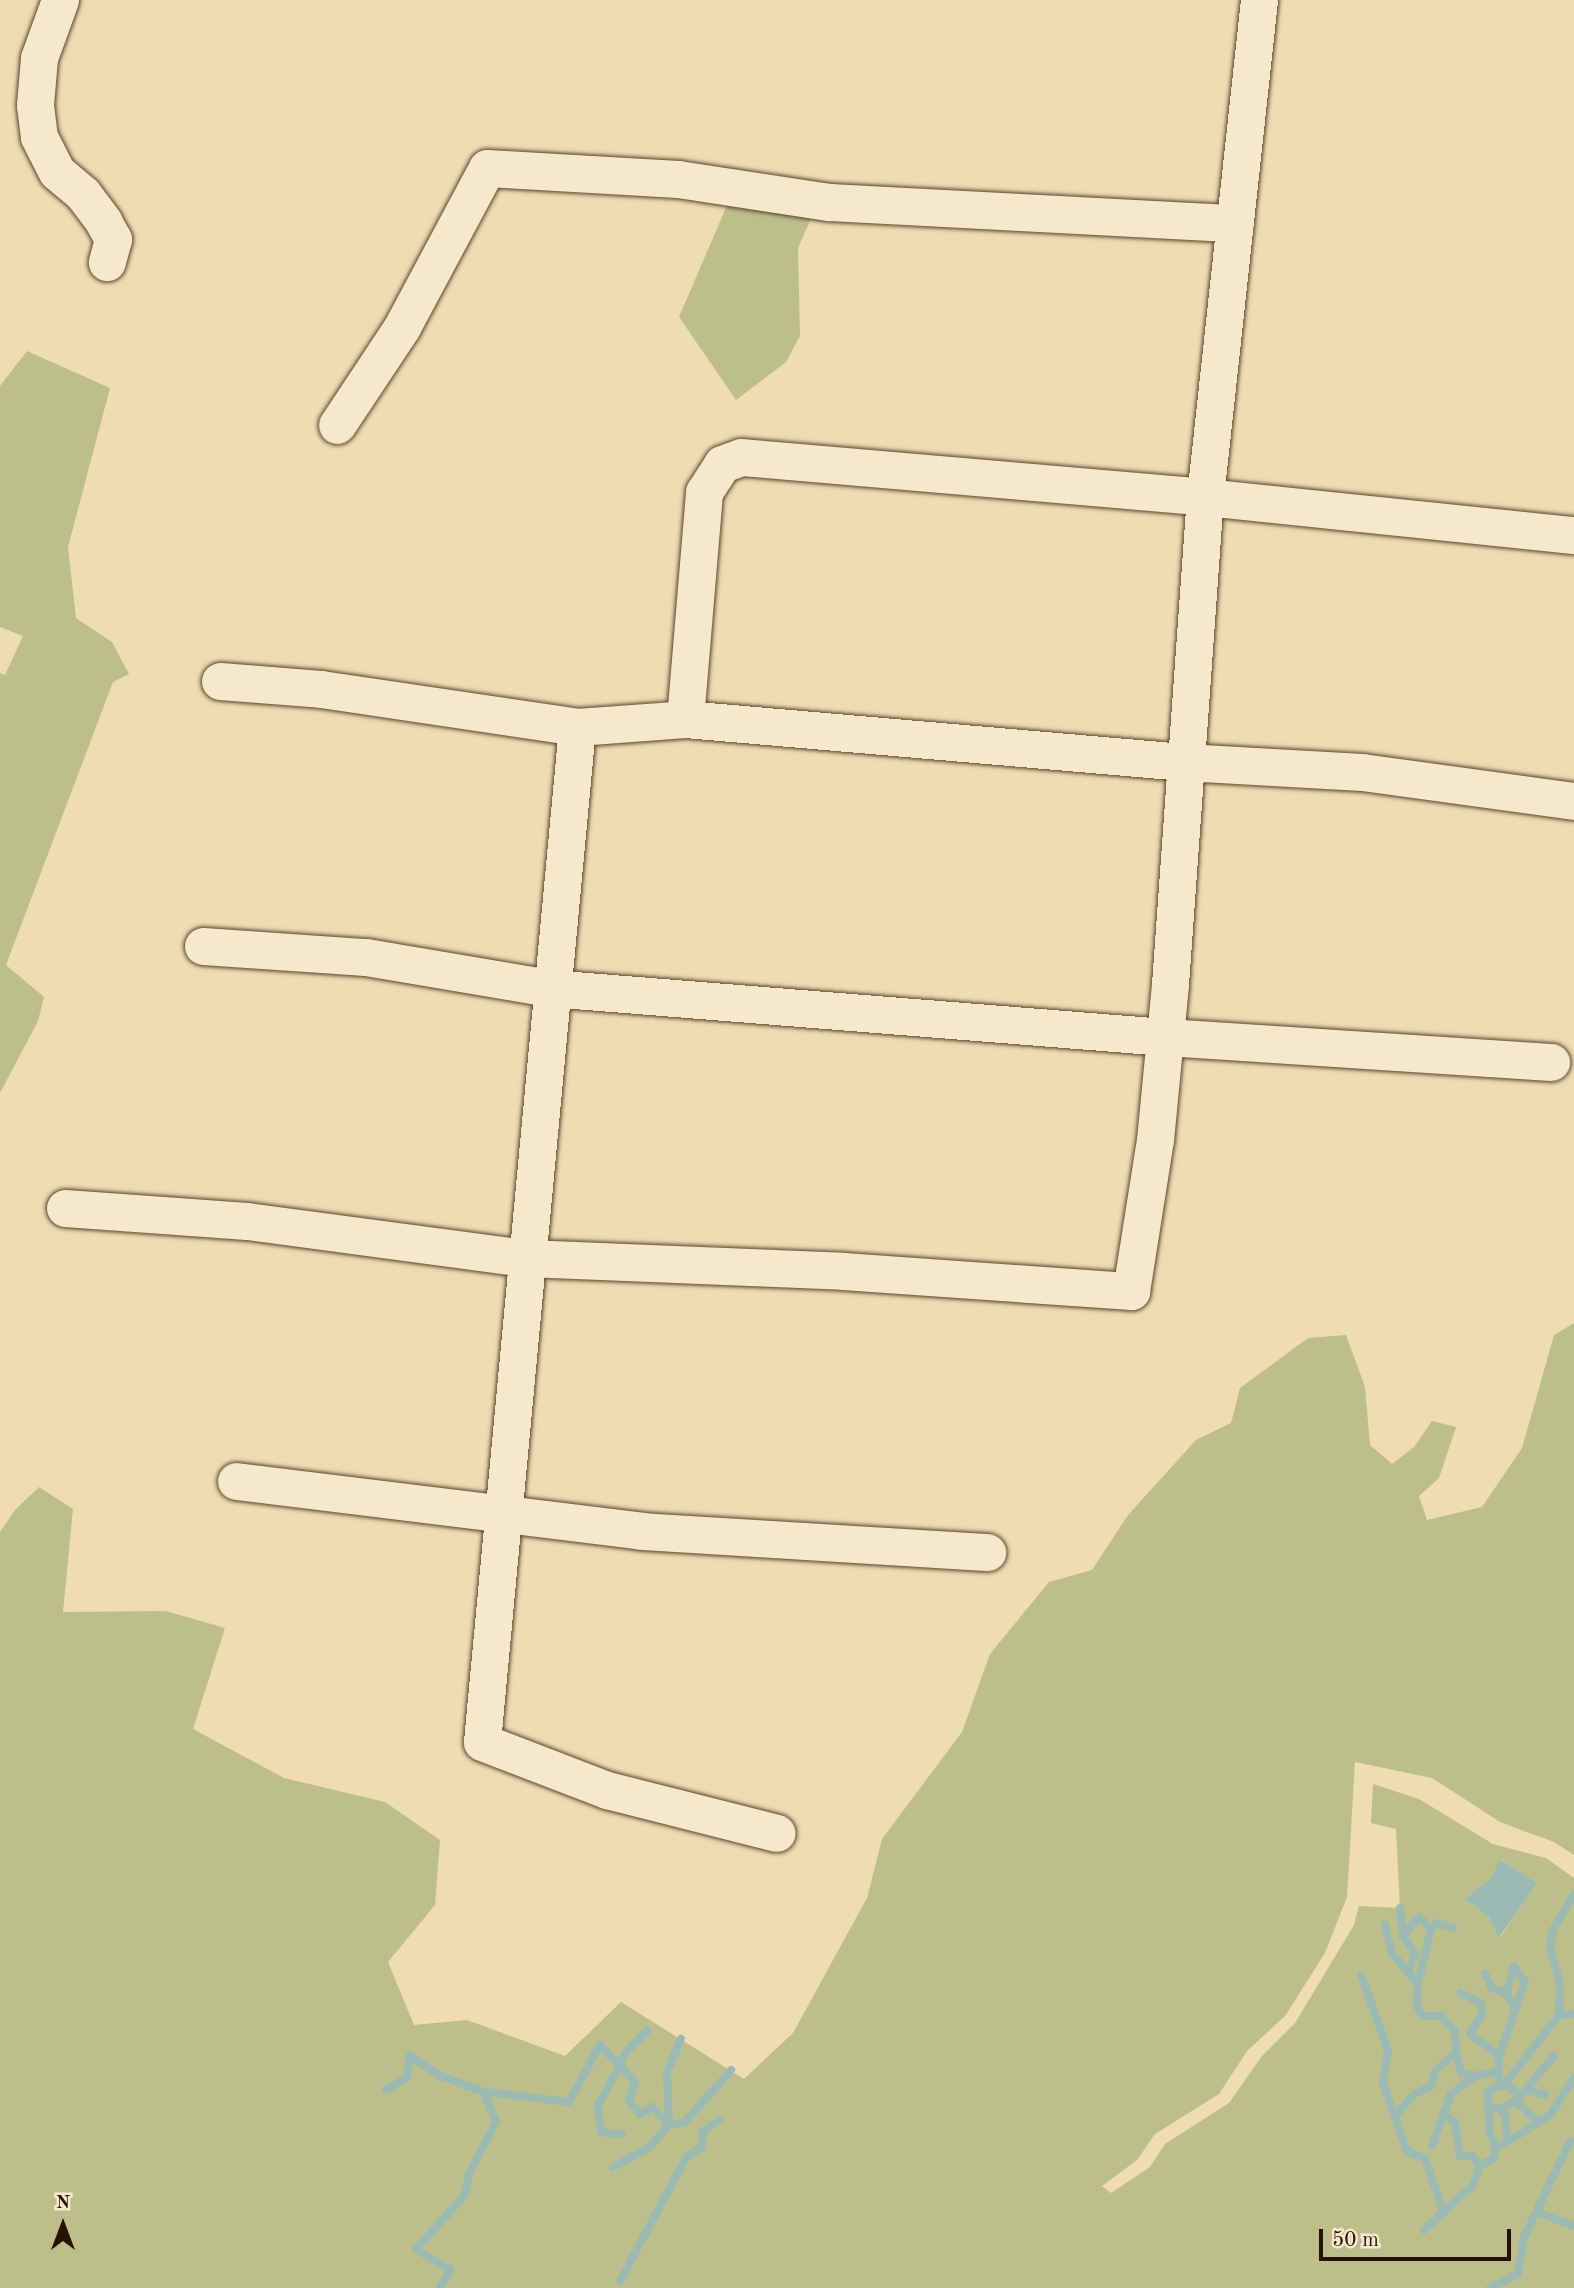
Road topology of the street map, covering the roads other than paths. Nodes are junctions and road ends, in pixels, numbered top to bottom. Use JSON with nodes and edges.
{"nodes":[{"id":1,"x":60,"y":0,"type":"edge"},
{"id":2,"x":1259,"y":0,"type":"edge"},
{"id":3,"x":1234,"y":223,"type":"junction"},
{"id":4,"x":107,"y":262,"type":"dead end"},
{"id":5,"x":337,"y":425,"type":"dead end"},
{"id":6,"x":1205,"y":497,"type":"junction"},
{"id":7,"x":1574,"y":535,"type":"edge"},
{"id":8,"x":220,"y":681,"type":"dead end"},
{"id":9,"x":685,"y":719,"type":"junction"},
{"id":10,"x":577,"y":727,"type":"junction"},
{"id":11,"x":1184,"y":762,"type":"junction"},
{"id":12,"x":1574,"y":801,"type":"edge"},
{"id":13,"x":203,"y":946,"type":"dead end"},
{"id":14,"x":549,"y":988,"type":"junction"},
{"id":15,"x":1165,"y":1037,"type":"junction"},
{"id":16,"x":1551,"y":1062,"type":"dead end"},
{"id":17,"x":65,"y":1208,"type":"dead end"},
{"id":18,"x":526,"y":1258,"type":"junction"},
{"id":19,"x":236,"y":1481,"type":"dead end"},
{"id":20,"x":504,"y":1517,"type":"junction"},
{"id":21,"x":987,"y":1552,"type":"dead end"},
{"id":22,"x":777,"y":1833,"type":"dead end"}],
"edges":[{"from":1,"to":4,"type":"street"},
{"from":2,"to":3,"type":"street"},
{"from":3,"to":5,"type":"street"},
{"from":3,"to":6,"type":"street"},
{"from":6,"to":7,"type":"street"},
{"from":6,"to":9,"type":"street"},
{"from":6,"to":11,"type":"street"},
{"from":8,"to":10,"type":"street"},
{"from":9,"to":10,"type":"street"},
{"from":9,"to":11,"type":"street"},
{"from":10,"to":14,"type":"street"},
{"from":11,"to":12,"type":"street"},
{"from":11,"to":15,"type":"street"},
{"from":13,"to":14,"type":"street"},
{"from":14,"to":15,"type":"street"},
{"from":14,"to":18,"type":"street"},
{"from":15,"to":16,"type":"street"},
{"from":15,"to":18,"type":"street"},
{"from":17,"to":18,"type":"street"},
{"from":18,"to":20,"type":"street"},
{"from":19,"to":20,"type":"street"},
{"from":20,"to":21,"type":"street"},
{"from":20,"to":22,"type":"street"}]}
